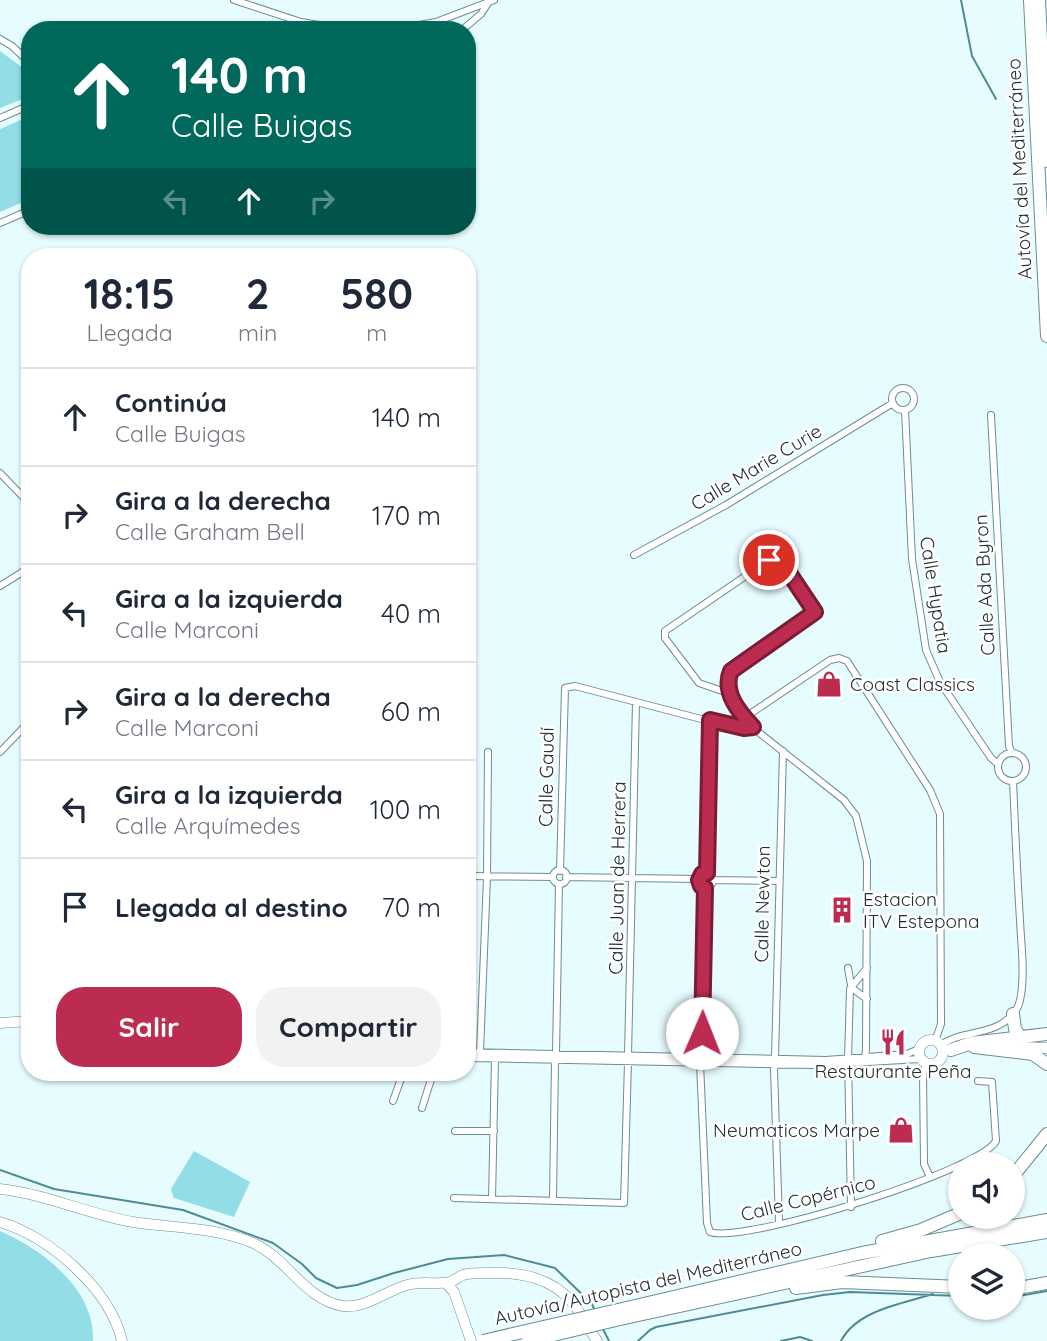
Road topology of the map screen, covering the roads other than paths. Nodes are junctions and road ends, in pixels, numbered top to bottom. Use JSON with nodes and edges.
{"nodes":[{"id":1,"x":234,"y":0,"type":"edge"},
{"id":2,"x":1030,"y":0,"type":"edge"},
{"id":3,"x":1039,"y":0,"type":"edge"},
{"id":4,"x":491,"y":1,"type":"edge"},
{"id":5,"x":457,"y":14,"type":"junction"},
{"id":6,"x":301,"y":21,"type":"edge"},
{"id":7,"x":435,"y":21,"type":"edge"},
{"id":8,"x":460,"y":21,"type":"edge"},
{"id":9,"x":472,"y":21,"type":"edge"},
{"id":10,"x":0,"y":39,"type":"edge"},
{"id":11,"x":21,"y":54,"type":"edge"},
{"id":12,"x":21,"y":109,"type":"edge"},
{"id":13,"x":0,"y":118,"type":"edge"},
{"id":14,"x":1047,"y":161,"type":"edge"},
{"id":15,"x":21,"y":214,"type":"edge"},
{"id":16,"x":0,"y":223,"type":"edge"},
{"id":17,"x":1047,"y":336,"type":"edge"},
{"id":18,"x":893,"y":403,"type":"junction"},
{"id":19,"x":905,"y":410,"type":"junction"},
{"id":20,"x":991,"y":415,"type":"dead end"},
{"id":21,"x":0,"y":473,"type":"edge"},
{"id":22,"x":21,"y":495,"type":"edge"},
{"id":23,"x":634,"y":555,"type":"dead end"},
{"id":24,"x":21,"y":573,"type":"edge"},
{"id":25,"x":0,"y":586,"type":"edge"},
{"id":26,"x":728,"y":692,"type":"junction"},
{"id":27,"x":636,"y":702,"type":"junction"},
{"id":28,"x":744,"y":718,"type":"junction"},
{"id":29,"x":710,"y":720,"type":"junction"},
{"id":30,"x":721,"y":723,"type":"junction"},
{"id":31,"x":753,"y":727,"type":"junction"},
{"id":32,"x":21,"y":730,"type":"edge"},
{"id":33,"x":783,"y":751,"type":"junction"},
{"id":34,"x":0,"y":752,"type":"edge"},
{"id":35,"x":488,"y":752,"type":"dead end"},
{"id":36,"x":1012,"y":753,"type":"junction"},
{"id":37,"x":998,"y":764,"type":"junction"},
{"id":38,"x":1013,"y":781,"type":"junction"},
{"id":39,"x":560,"y":871,"type":"junction"},
{"id":40,"x":707,"y":873,"type":"junction"},
{"id":41,"x":476,"y":876,"type":"edge"},
{"id":42,"x":487,"y":877,"type":"junction"},
{"id":43,"x":553,"y":877,"type":"junction"},
{"id":44,"x":566,"y":877,"type":"junction"},
{"id":45,"x":633,"y":878,"type":"junction"},
{"id":46,"x":699,"y":880,"type":"junction"},
{"id":47,"x":713,"y":880,"type":"junction"},
{"id":48,"x":778,"y":881,"type":"junction"},
{"id":49,"x":559,"y":884,"type":"junction"},
{"id":50,"x":705,"y":888,"type":"junction"},
{"id":51,"x":848,"y":968,"type":"dead end"},
{"id":52,"x":867,"y":968,"type":"junction"},
{"id":53,"x":851,"y":989,"type":"junction"},
{"id":54,"x":867,"y":999,"type":"junction"},
{"id":55,"x":1013,"y":1014,"type":"junction"},
{"id":56,"x":21,"y":1022,"type":"edge"},
{"id":57,"x":0,"y":1023,"type":"edge"},
{"id":58,"x":1047,"y":1034,"type":"edge"},
{"id":59,"x":1020,"y":1037,"type":"junction"},
{"id":60,"x":942,"y":1046,"type":"junction"},
{"id":61,"x":974,"y":1047,"type":"junction"},
{"id":62,"x":1047,"y":1048,"type":"edge"},
{"id":63,"x":476,"y":1052,"type":"edge"},
{"id":64,"x":480,"y":1052,"type":"junction"},
{"id":65,"x":513,"y":1053,"type":"junction"},
{"id":66,"x":556,"y":1057,"type":"junction"},
{"id":67,"x":922,"y":1057,"type":"junction"},
{"id":68,"x":476,"y":1058,"type":"edge"},
{"id":69,"x":495,"y":1058,"type":"junction"},
{"id":70,"x":628,"y":1058,"type":"junction"},
{"id":71,"x":866,"y":1058,"type":"junction"},
{"id":72,"x":701,"y":1060,"type":"junction"},
{"id":73,"x":776,"y":1062,"type":"junction"},
{"id":74,"x":848,"y":1062,"type":"junction"},
{"id":75,"x":859,"y":1063,"type":"junction"},
{"id":76,"x":1047,"y":1064,"type":"edge"},
{"id":77,"x":399,"y":1081,"type":"edge"},
{"id":78,"x":430,"y":1081,"type":"edge"},
{"id":79,"x":978,"y":1081,"type":"dead end"},
{"id":80,"x":393,"y":1101,"type":"dead end"},
{"id":81,"x":422,"y":1108,"type":"dead end"},
{"id":82,"x":455,"y":1131,"type":"dead end"},
{"id":83,"x":494,"y":1131,"type":"junction"},
{"id":84,"x":1046,"y":1134,"type":"edge"},
{"id":85,"x":1025,"y":1161,"type":"edge"},
{"id":86,"x":930,"y":1177,"type":"junction"},
{"id":87,"x":0,"y":1189,"type":"edge"},
{"id":88,"x":454,"y":1198,"type":"dead end"},
{"id":89,"x":492,"y":1199,"type":"junction"},
{"id":90,"x":553,"y":1200,"type":"junction"},
{"id":91,"x":851,"y":1207,"type":"junction"},
{"id":92,"x":948,"y":1219,"type":"edge"},
{"id":93,"x":1047,"y":1220,"type":"edge"},
{"id":94,"x":779,"y":1223,"type":"junction"},
{"id":95,"x":0,"y":1224,"type":"edge"},
{"id":96,"x":1047,"y":1232,"type":"edge"},
{"id":97,"x":822,"y":1262,"type":"junction"},
{"id":98,"x":446,"y":1283,"type":"junction"},
{"id":99,"x":1047,"y":1283,"type":"edge"},
{"id":100,"x":948,"y":1286,"type":"edge"},
{"id":101,"x":1025,"y":1287,"type":"edge"},
{"id":102,"x":744,"y":1293,"type":"junction"},
{"id":103,"x":619,"y":1314,"type":"junction"},
{"id":104,"x":120,"y":1341,"type":"edge"},
{"id":105,"x":471,"y":1341,"type":"edge"},
{"id":106,"x":483,"y":1341,"type":"edge"},
{"id":107,"x":528,"y":1341,"type":"edge"},
{"id":108,"x":597,"y":1341,"type":"edge"}],
"edges":[{"from":1,"to":6,"type":"street"},
{"from":2,"to":17,"type":"highway","name":"Autovía del Mediterráneo"},
{"from":3,"to":14,"type":"highway","name":"Autovía del Mediterráneo"},
{"from":4,"to":5,"type":"street"},
{"from":4,"to":9,"type":"street"},
{"from":5,"to":7,"type":"street"},
{"from":5,"to":8,"type":"street"},
{"from":10,"to":11,"type":"street"},
{"from":12,"to":13,"type":"street"},
{"from":15,"to":16,"type":"street"},
{"from":18,"to":19,"type":"street"},
{"from":18,"to":19,"type":"street"},
{"from":18,"to":23,"type":"street","name":"Calle Marie Curie"},
{"from":19,"to":37,"type":"street","name":"Calle Hypatia"},
{"from":20,"to":36,"type":"street","name":"Calle Ada Byron"},
{"from":21,"to":22,"type":"street"},
{"from":24,"to":25,"type":"street"},
{"from":26,"to":26,"type":"street"},
{"from":26,"to":28,"type":"street"},
{"from":27,"to":29,"type":"street"},
{"from":27,"to":39,"type":"street","name":"Calle Gaudí"},
{"from":27,"to":45,"type":"street","name":"Calle Juan de Herrera"},
{"from":28,"to":30,"type":"street"},
{"from":28,"to":31,"type":"street"},
{"from":28,"to":60,"type":"street"},
{"from":29,"to":30,"type":"street"},
{"from":29,"to":40,"type":"street"},
{"from":30,"to":31,"type":"street"},
{"from":31,"to":33,"type":"street"},
{"from":32,"to":34,"type":"street"},
{"from":33,"to":48,"type":"street","name":"Calle Newton"},
{"from":33,"to":52,"type":"street"},
{"from":35,"to":42,"type":"street"},
{"from":36,"to":37,"type":"street"},
{"from":36,"to":38,"type":"street"},
{"from":37,"to":38,"type":"street"},
{"from":38,"to":55,"type":"street"},
{"from":39,"to":43,"type":"street"},
{"from":39,"to":44,"type":"street"},
{"from":40,"to":46,"type":"street"},
{"from":40,"to":47,"type":"street"},
{"from":41,"to":42,"type":"street"},
{"from":42,"to":43,"type":"street"},
{"from":42,"to":64,"type":"street"},
{"from":43,"to":49,"type":"street"},
{"from":44,"to":45,"type":"street"},
{"from":44,"to":49,"type":"street"},
{"from":45,"to":46,"type":"street"},
{"from":45,"to":70,"type":"street","name":"Calle Juan de Herrera"},
{"from":46,"to":50,"type":"street"},
{"from":47,"to":48,"type":"street"},
{"from":47,"to":50,"type":"street"},
{"from":48,"to":73,"type":"street","name":"Calle Newton"},
{"from":49,"to":66,"type":"street"},
{"from":50,"to":72,"type":"street"},
{"from":51,"to":53,"type":"street"},
{"from":52,"to":53,"type":"street"},
{"from":52,"to":54,"type":"street"},
{"from":53,"to":54,"type":"street"},
{"from":53,"to":74,"type":"street"},
{"from":54,"to":71,"type":"street"},
{"from":55,"to":59,"type":"highway"},
{"from":55,"to":60,"type":"street"},
{"from":56,"to":57,"type":"street"},
{"from":58,"to":59,"type":"highway"},
{"from":59,"to":60,"type":"highway"},
{"from":60,"to":61,"type":"street"},
{"from":60,"to":67,"type":"street"},
{"from":60,"to":67,"type":"street"},
{"from":61,"to":62,"type":"street"},
{"from":61,"to":76,"type":"highway"},
{"from":63,"to":64,"type":"street"},
{"from":64,"to":65,"type":"street"},
{"from":65,"to":66,"type":"street"},
{"from":65,"to":69,"type":"street"},
{"from":66,"to":69,"type":"street"},
{"from":66,"to":70,"type":"street"},
{"from":66,"to":90,"type":"street"},
{"from":67,"to":71,"type":"street"},
{"from":67,"to":75,"type":"street"},
{"from":67,"to":86,"type":"street"},
{"from":68,"to":69,"type":"street"},
{"from":69,"to":83,"type":"street"},
{"from":70,"to":72,"type":"street"},
{"from":70,"to":72,"type":"street"},
{"from":70,"to":90,"type":"street","name":"Calle Juan de Herrera"},
{"from":71,"to":74,"type":"street"},
{"from":71,"to":75,"type":"street"},
{"from":72,"to":73,"type":"street"},
{"from":72,"to":94,"type":"street","name":"Calle Copérnico"},
{"from":73,"to":74,"type":"street"},
{"from":73,"to":74,"type":"street"},
{"from":73,"to":94,"type":"street","name":"Calle Newton"},
{"from":74,"to":75,"type":"street"},
{"from":74,"to":91,"type":"street"},
{"from":77,"to":80,"type":"street"},
{"from":78,"to":81,"type":"street"},
{"from":79,"to":86,"type":"street","name":"Calle Copérnico"},
{"from":82,"to":83,"type":"street"},
{"from":83,"to":89,"type":"street"},
{"from":84,"to":85,"type":"highway"},
{"from":86,"to":91,"type":"street","name":"Calle Copérnico"},
{"from":87,"to":98,"type":"street"},
{"from":88,"to":89,"type":"street"},
{"from":89,"to":90,"type":"street"},
{"from":91,"to":94,"type":"street","name":"Calle Copérnico"},
{"from":92,"to":97,"type":"highway"},
{"from":93,"to":97,"type":"highway"},
{"from":95,"to":104,"type":"street"},
{"from":96,"to":102,"type":"highway"},
{"from":97,"to":103,"type":"highway","name":"Autovía/Autopista del Mediterráneo"},
{"from":98,"to":105,"type":"street"},
{"from":98,"to":108,"type":"street"},
{"from":99,"to":101,"type":"highway"},
{"from":100,"to":102,"type":"highway"},
{"from":102,"to":103,"type":"highway","name":"Autovía/Autopista del Mediterráneo"},
{"from":103,"to":106,"type":"highway","name":"Autovía/Autopista del Mediterráneo","bridge":true},
{"from":103,"to":107,"type":"highway","name":"Autovía/Autopista del Mediterráneo","bridge":true}]}
